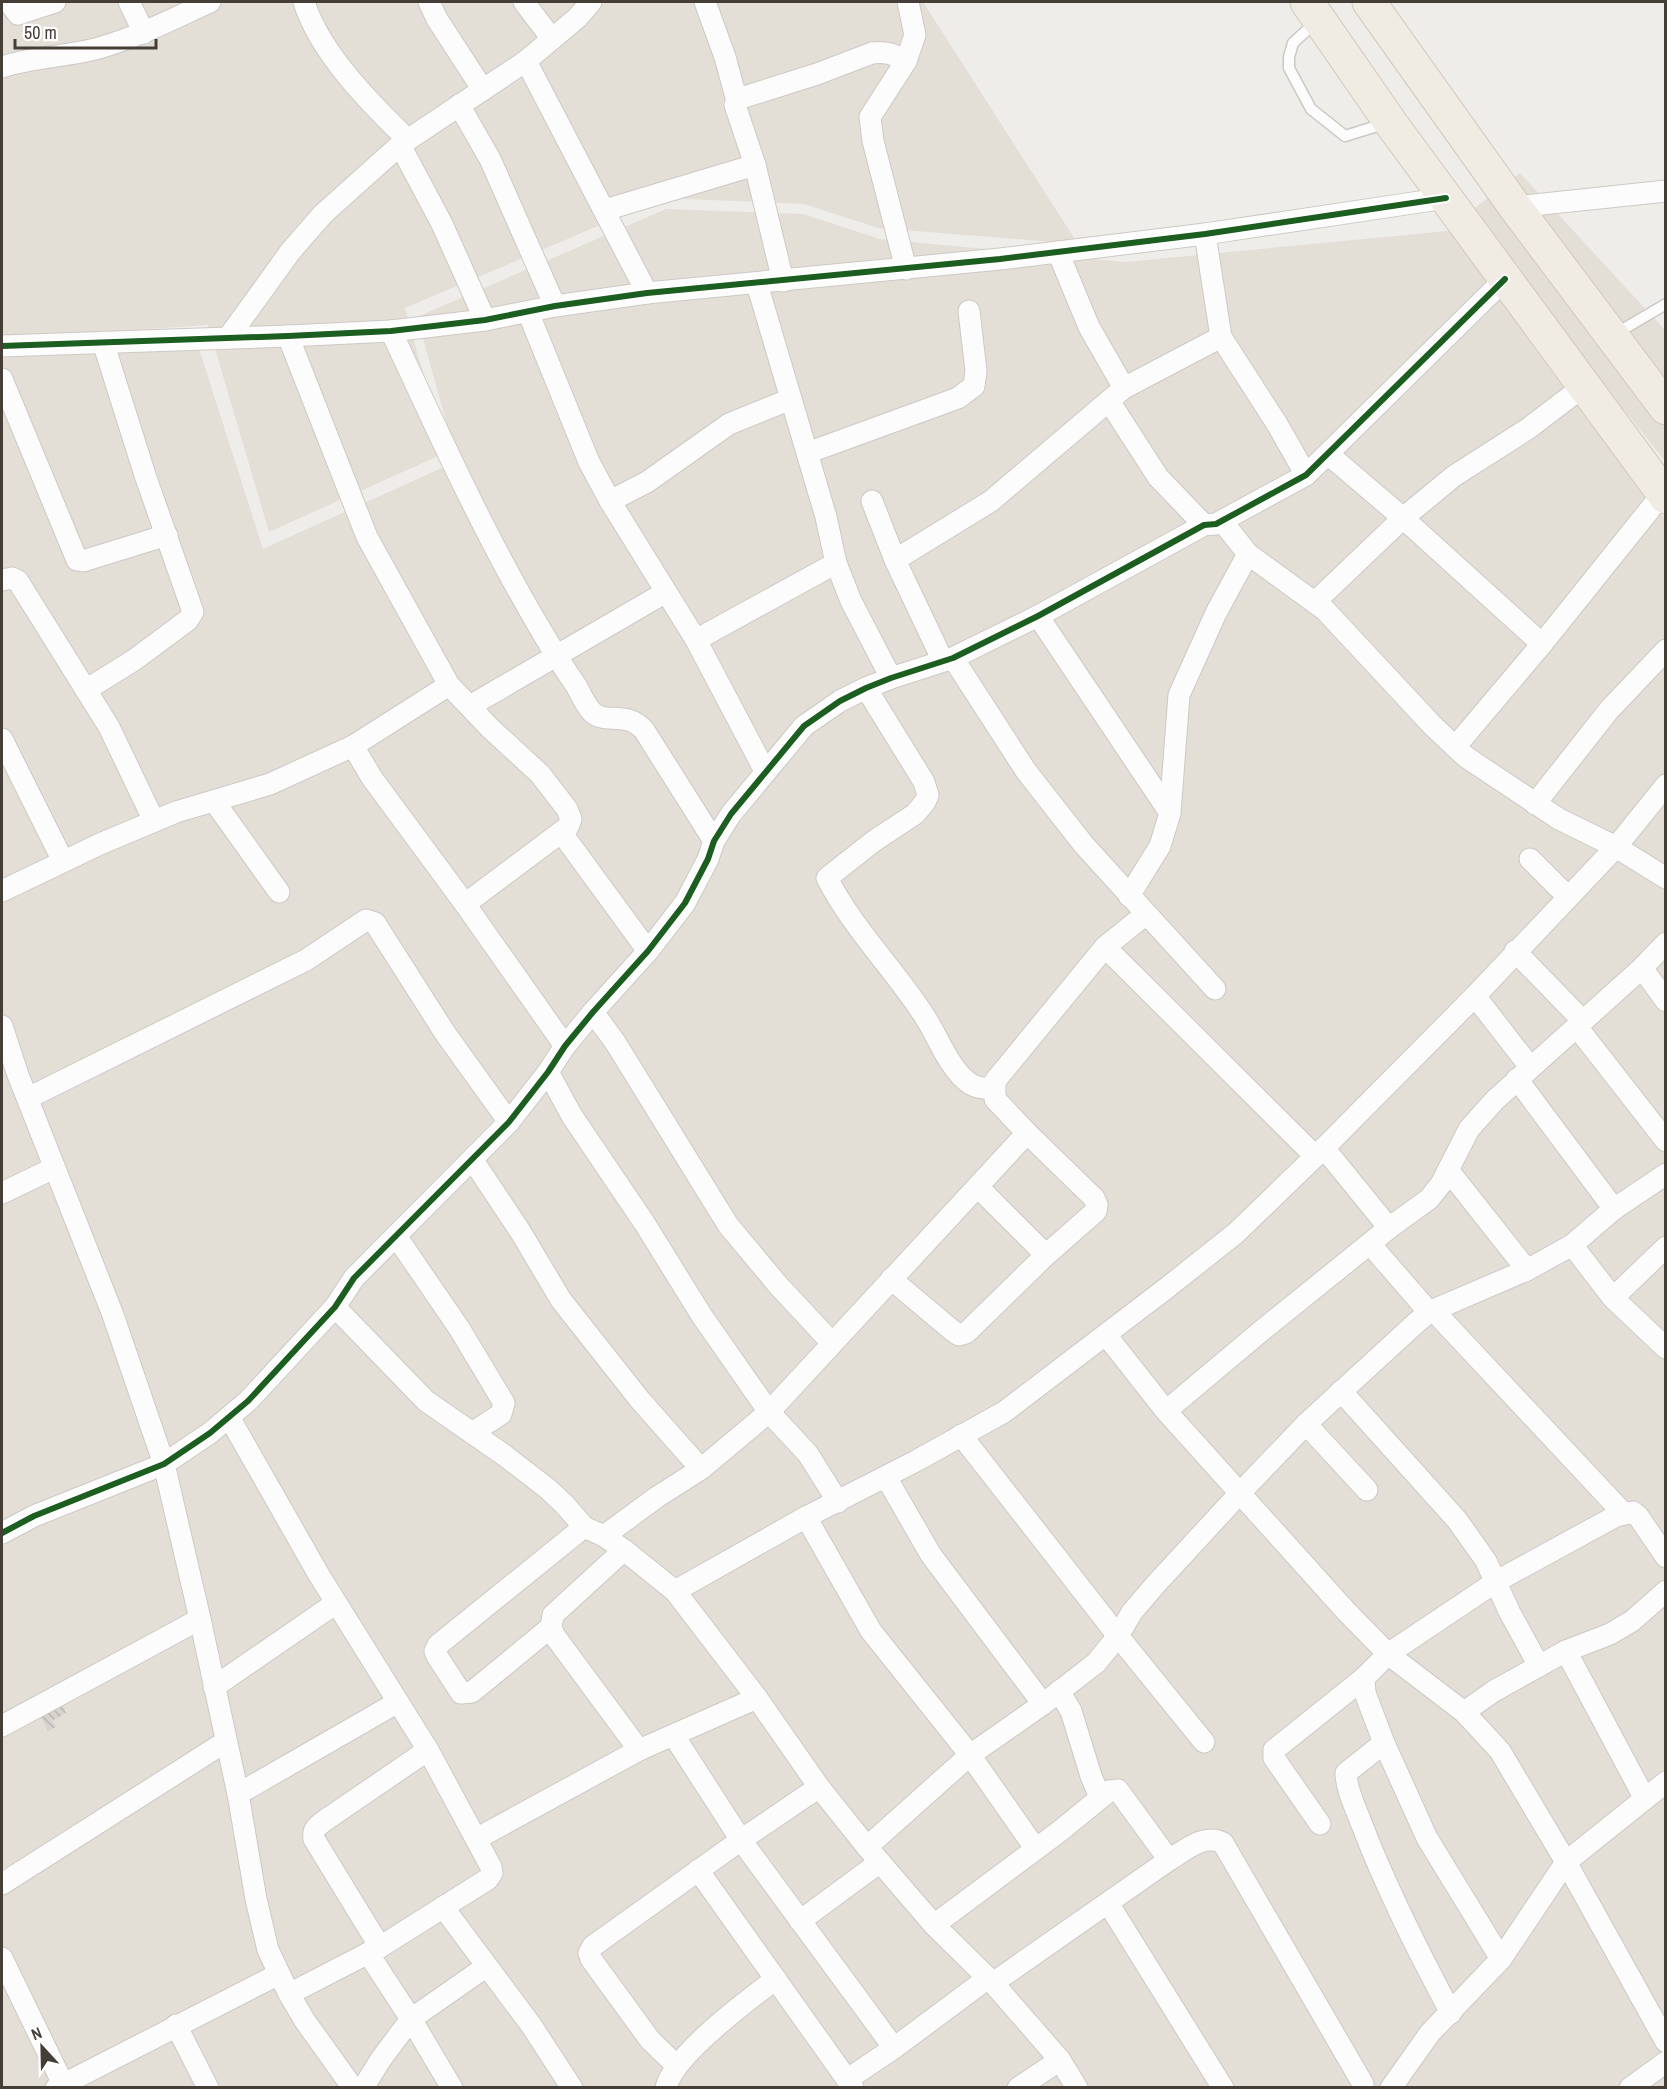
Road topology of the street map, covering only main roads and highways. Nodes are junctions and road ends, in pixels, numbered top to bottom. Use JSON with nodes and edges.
{"nodes":[{"id":1,"x":1369,"y":2,"type":"edge"},
{"id":2,"x":1313,"y":10,"type":"edge"},
{"id":3,"x":1665,"y":408,"type":"edge"},
{"id":4,"x":1664,"y":495,"type":"edge"}],
"edges":[{"from":1,"to":3,"type":"main road"},
{"from":2,"to":4,"type":"main road"}]}
